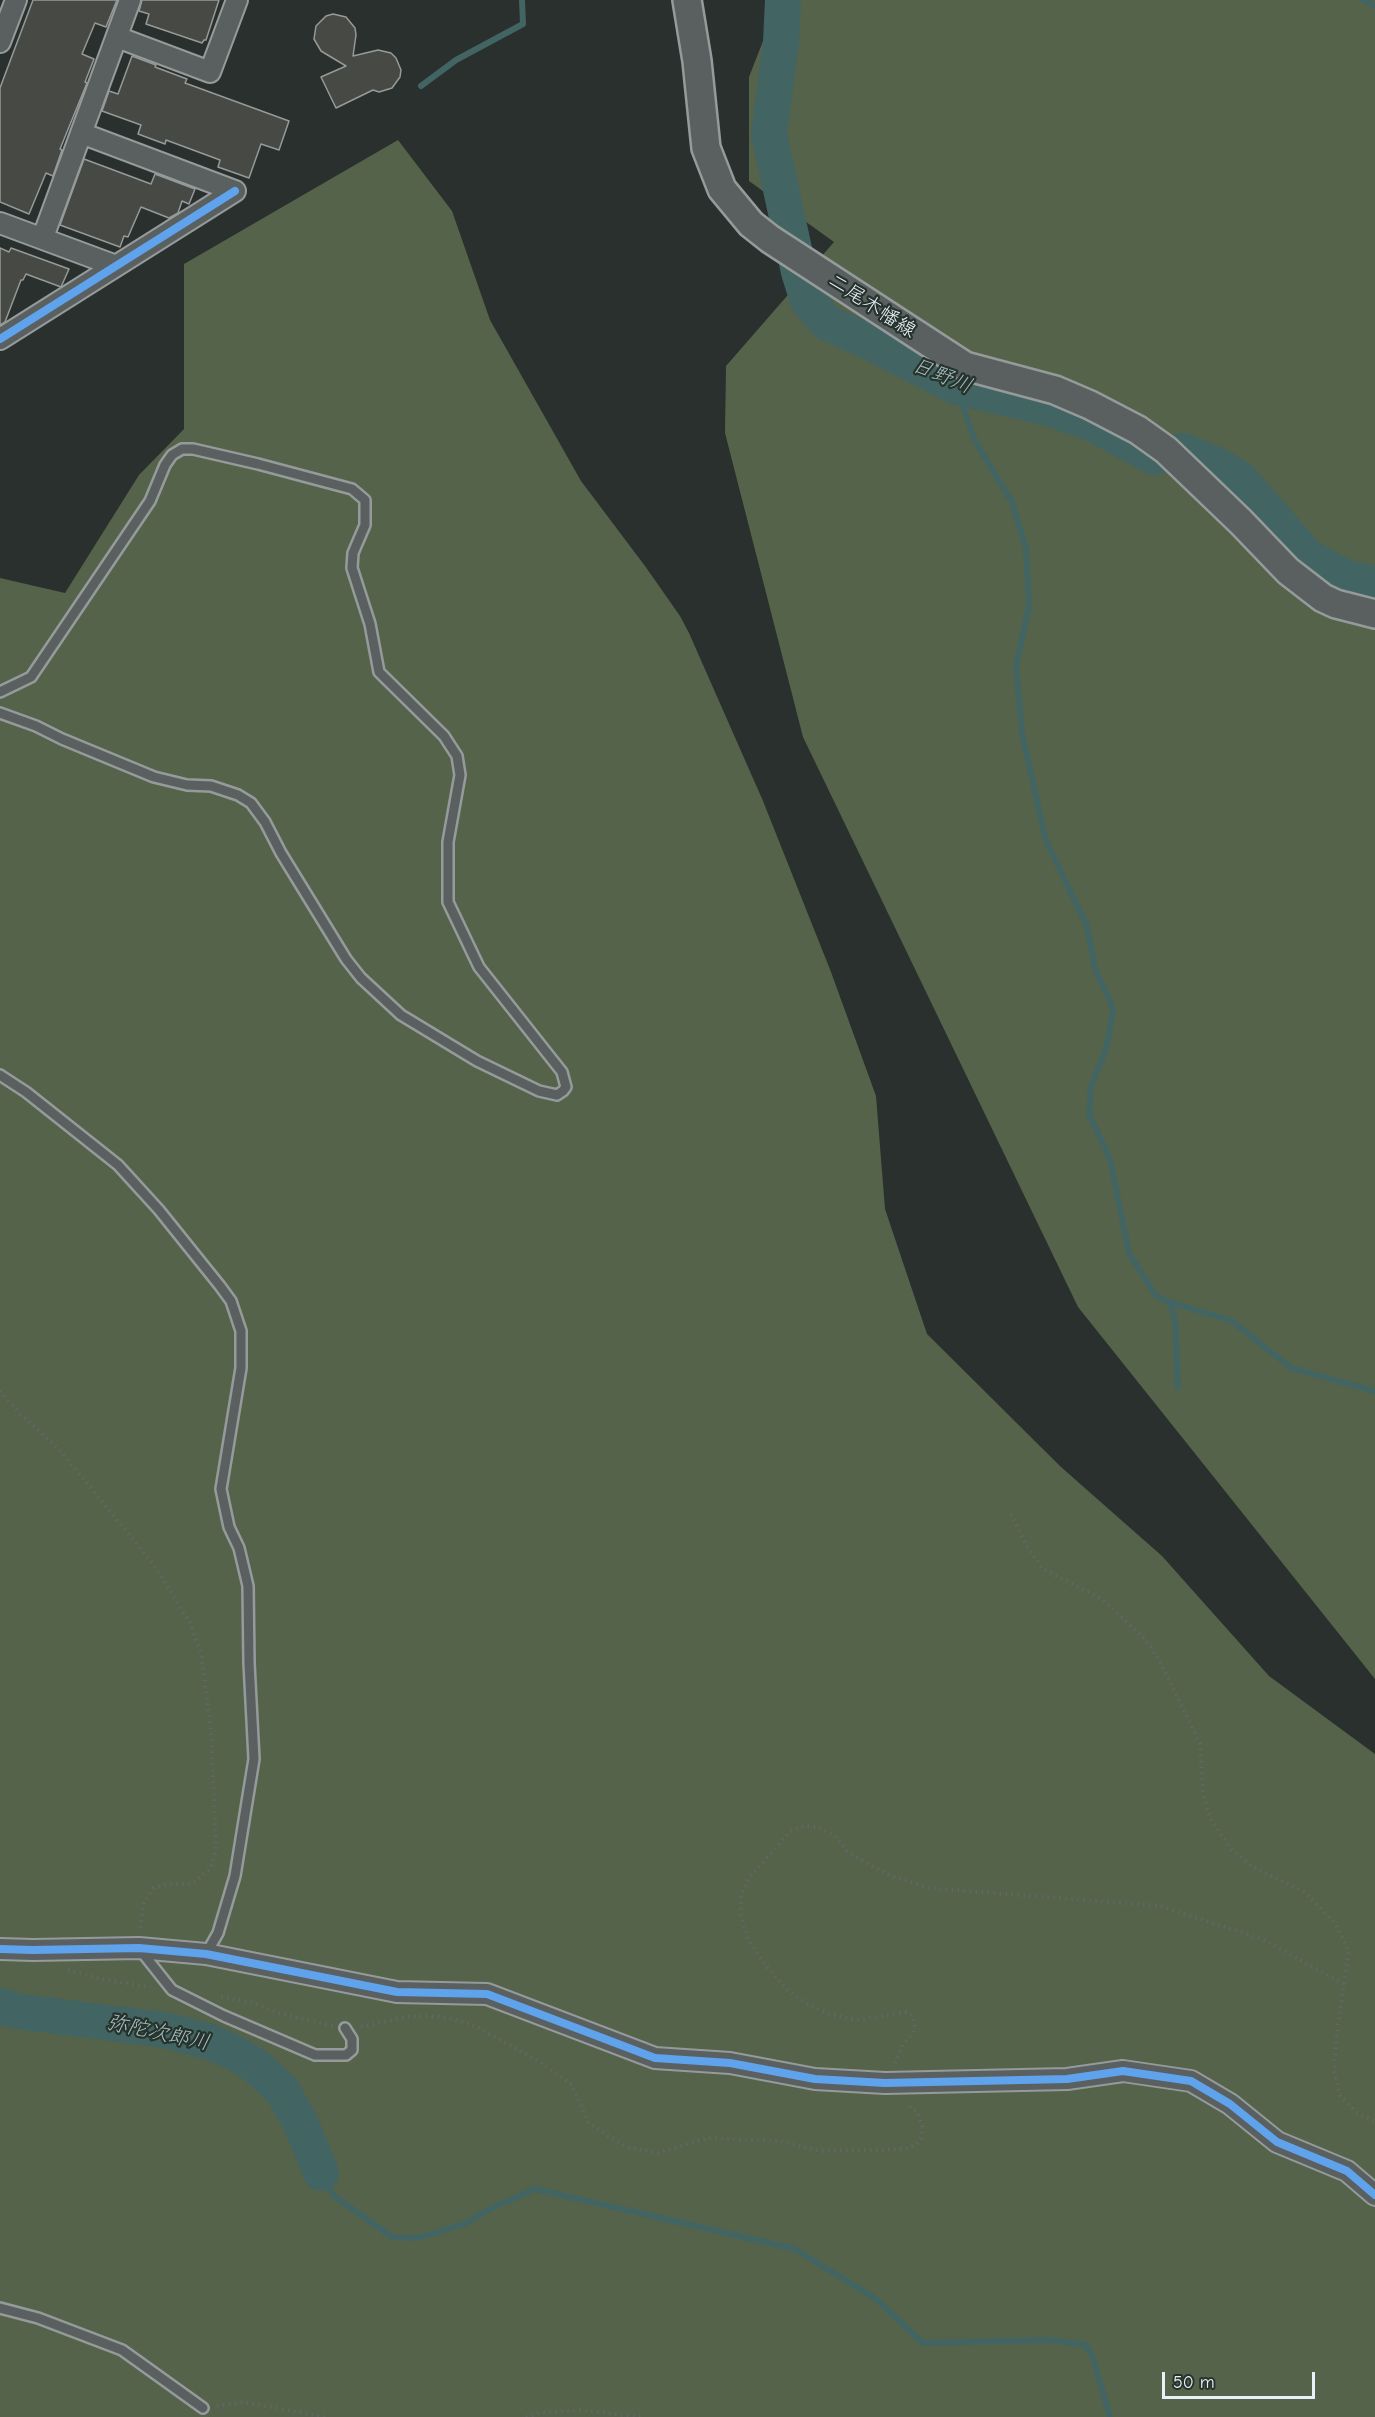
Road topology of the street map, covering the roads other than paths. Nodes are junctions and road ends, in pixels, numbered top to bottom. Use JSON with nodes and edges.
{"nodes":[{"id":1,"x":16,"y":0,"type":"edge"},
{"id":2,"x":130,"y":0,"type":"edge"},
{"id":3,"x":237,"y":0,"type":"edge"},
{"id":4,"x":687,"y":0,"type":"edge"},
{"id":5,"x":117,"y":37,"type":"junction"},
{"id":6,"x":0,"y":42,"type":"edge"},
{"id":7,"x":81,"y":133,"type":"junction"},
{"id":8,"x":0,"y":223,"type":"edge"},
{"id":9,"x":43,"y":237,"type":"junction"},
{"id":10,"x":116,"y":266,"type":"junction"},
{"id":11,"x":0,"y":339,"type":"edge"},
{"id":12,"x":1375,"y":614,"type":"edge"},
{"id":13,"x":0,"y":692,"type":"edge"},
{"id":14,"x":0,"y":713,"type":"edge"},
{"id":15,"x":0,"y":1075,"type":"edge"},
{"id":16,"x":139,"y":1948,"type":"junction"},
{"id":17,"x":0,"y":1949,"type":"edge"},
{"id":18,"x":206,"y":1954,"type":"junction"},
{"id":19,"x":345,"y":2028,"type":"road end"},
{"id":20,"x":1375,"y":2195,"type":"edge"},
{"id":21,"x":0,"y":2308,"type":"edge"},
{"id":22,"x":203,"y":2408,"type":"road end"}],
"edges":[{"from":1,"to":6,"type":"street"},
{"from":2,"to":5,"type":"street"},
{"from":3,"to":5,"type":"street"},
{"from":4,"to":12,"type":"main road","name":"二尾木幡線"},
{"from":5,"to":7,"type":"street"},
{"from":7,"to":9,"type":"street"},
{"from":7,"to":10,"type":"street"},
{"from":8,"to":9,"type":"street"},
{"from":9,"to":10,"type":"street"},
{"from":10,"to":11,"type":"street"},
{"from":13,"to":14,"type":"lane"},
{"from":15,"to":18,"type":"lane"},
{"from":16,"to":17,"type":"street"},
{"from":16,"to":18,"type":"street"},
{"from":16,"to":19,"type":"lane"},
{"from":18,"to":20,"type":"street"},
{"from":21,"to":22,"type":"lane"}]}
